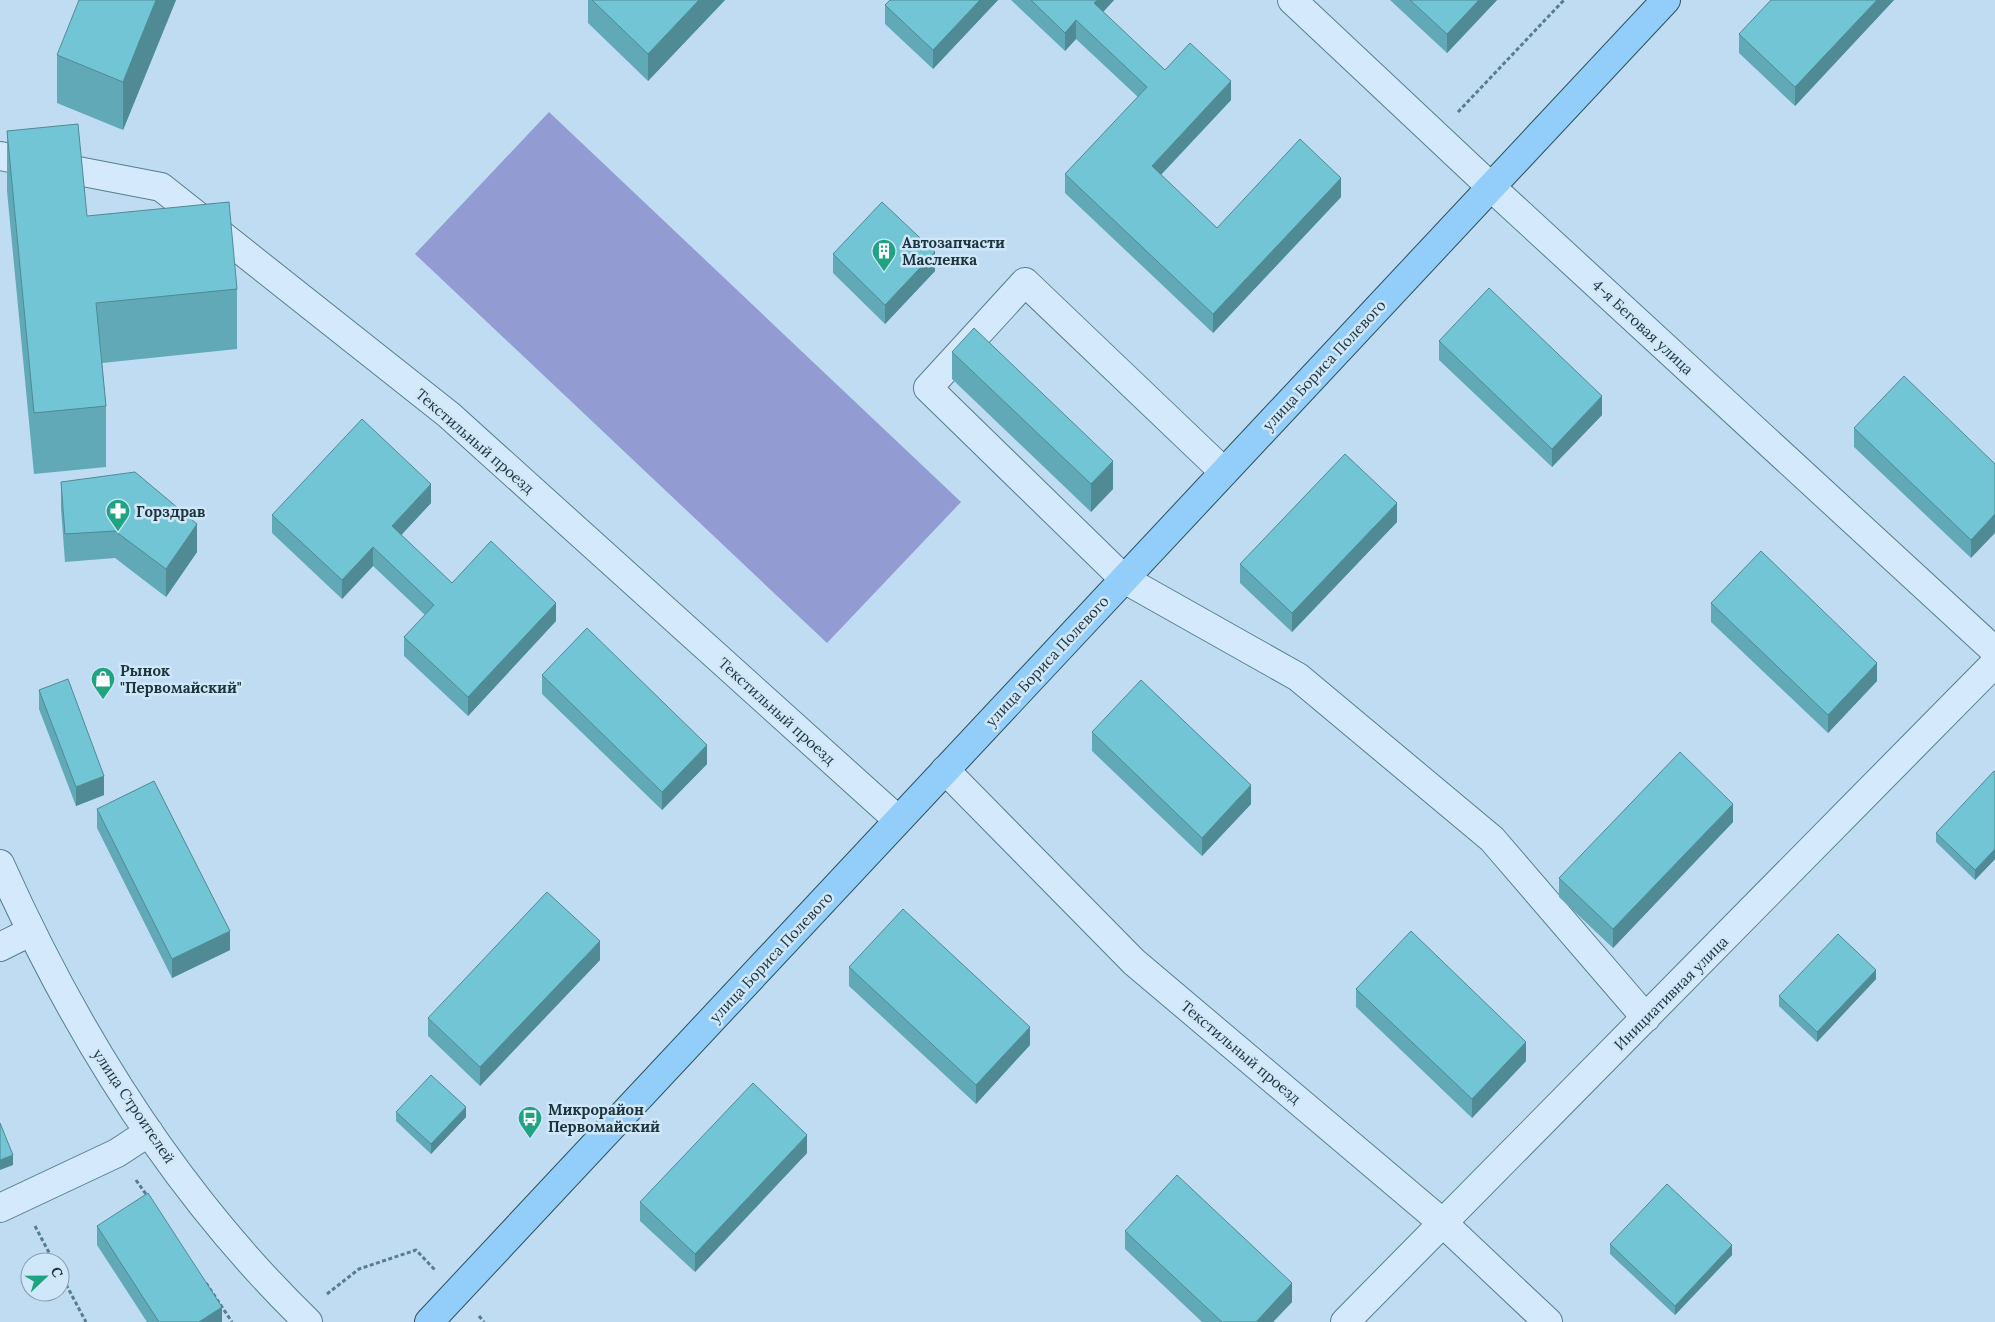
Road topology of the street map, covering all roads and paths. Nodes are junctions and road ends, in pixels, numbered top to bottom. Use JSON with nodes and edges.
{"nodes":[{"id":1,"x":1292,"y":0,"type":"edge"},
{"id":2,"x":1564,"y":0,"type":"edge"},
{"id":3,"x":1666,"y":0,"type":"edge"},
{"id":4,"x":1436,"y":135,"type":"junction"},
{"id":5,"x":0,"y":156,"type":"edge"},
{"id":6,"x":1491,"y":187,"type":"junction"},
{"id":7,"x":1224,"y":472,"type":"junction"},
{"id":8,"x":1124,"y":580,"type":"junction"},
{"id":9,"x":1995,"y":651,"type":"edge"},
{"id":10,"x":1995,"y":663,"type":"edge"},
{"id":11,"x":945,"y":770,"type":"junction"},
{"id":12,"x":898,"y":820,"type":"junction"},
{"id":13,"x":0,"y":864,"type":"edge"},
{"id":14,"x":30,"y":932,"type":"junction"},
{"id":15,"x":0,"y":947,"type":"edge"},
{"id":16,"x":1646,"y":1018,"type":"junction"},
{"id":17,"x":149,"y":1132,"type":"junction"},
{"id":18,"x":10,"y":1203,"type":"edge"},
{"id":19,"x":1444,"y":1224,"type":"junction"},
{"id":20,"x":47,"y":1252,"type":"edge"},
{"id":21,"x":70,"y":1292,"type":"edge"},
{"id":22,"x":456,"y":1293,"type":"junction"},
{"id":23,"x":304,"y":1319,"type":"edge"},
{"id":24,"x":86,"y":1322,"type":"edge"},
{"id":25,"x":429,"y":1322,"type":"edge"},
{"id":26,"x":484,"y":1322,"type":"edge"},
{"id":27,"x":1345,"y":1322,"type":"edge"},
{"id":28,"x":1548,"y":1322,"type":"edge"}],
"edges":[{"from":1,"to":4,"type":"street","name":"4-я Беговая улица"},
{"from":2,"to":4,"type":"path"},
{"from":3,"to":6,"type":"main road","name":"улица Бориса Полевого"},
{"from":4,"to":6,"type":"street","name":"4-я Беговая улица"},
{"from":5,"to":12,"type":"street","name":"Текстильный проезд"},
{"from":6,"to":7,"type":"main road","name":"улица Бориса Полевого"},
{"from":6,"to":9,"type":"street","name":"4-я Беговая улица"},
{"from":7,"to":8,"type":"main road","name":"улица Бориса Полевого"},
{"from":7,"to":8,"type":"street"},
{"from":8,"to":11,"type":"main road","name":"улица Бориса Полевого"},
{"from":8,"to":16,"type":"street"},
{"from":10,"to":16,"type":"street","name":"Инициативная улица"},
{"from":11,"to":12,"type":"main road","name":"улица Бориса Полевого"},
{"from":11,"to":19,"type":"street","name":"Текстильный проезд"},
{"from":12,"to":22,"type":"main road","name":"улица Бориса Полевого"},
{"from":13,"to":14,"type":"street","name":"улица Строителей"},
{"from":14,"to":15,"type":"street"},
{"from":14,"to":17,"type":"street","name":"улица Строителей"},
{"from":16,"to":19,"type":"street","name":"Инициативная улица"},
{"from":17,"to":18,"type":"street"},
{"from":17,"to":23,"type":"street","name":"улица Строителей"},
{"from":18,"to":20,"type":"path"},
{"from":19,"to":27,"type":"street","name":"Инициативная улица"},
{"from":19,"to":28,"type":"street","name":"Текстильный проезд"},
{"from":21,"to":24,"type":"path"},
{"from":22,"to":23,"type":"path"},
{"from":22,"to":25,"type":"main road","name":"улица Бориса Полевого"},
{"from":22,"to":26,"type":"path"}]}
